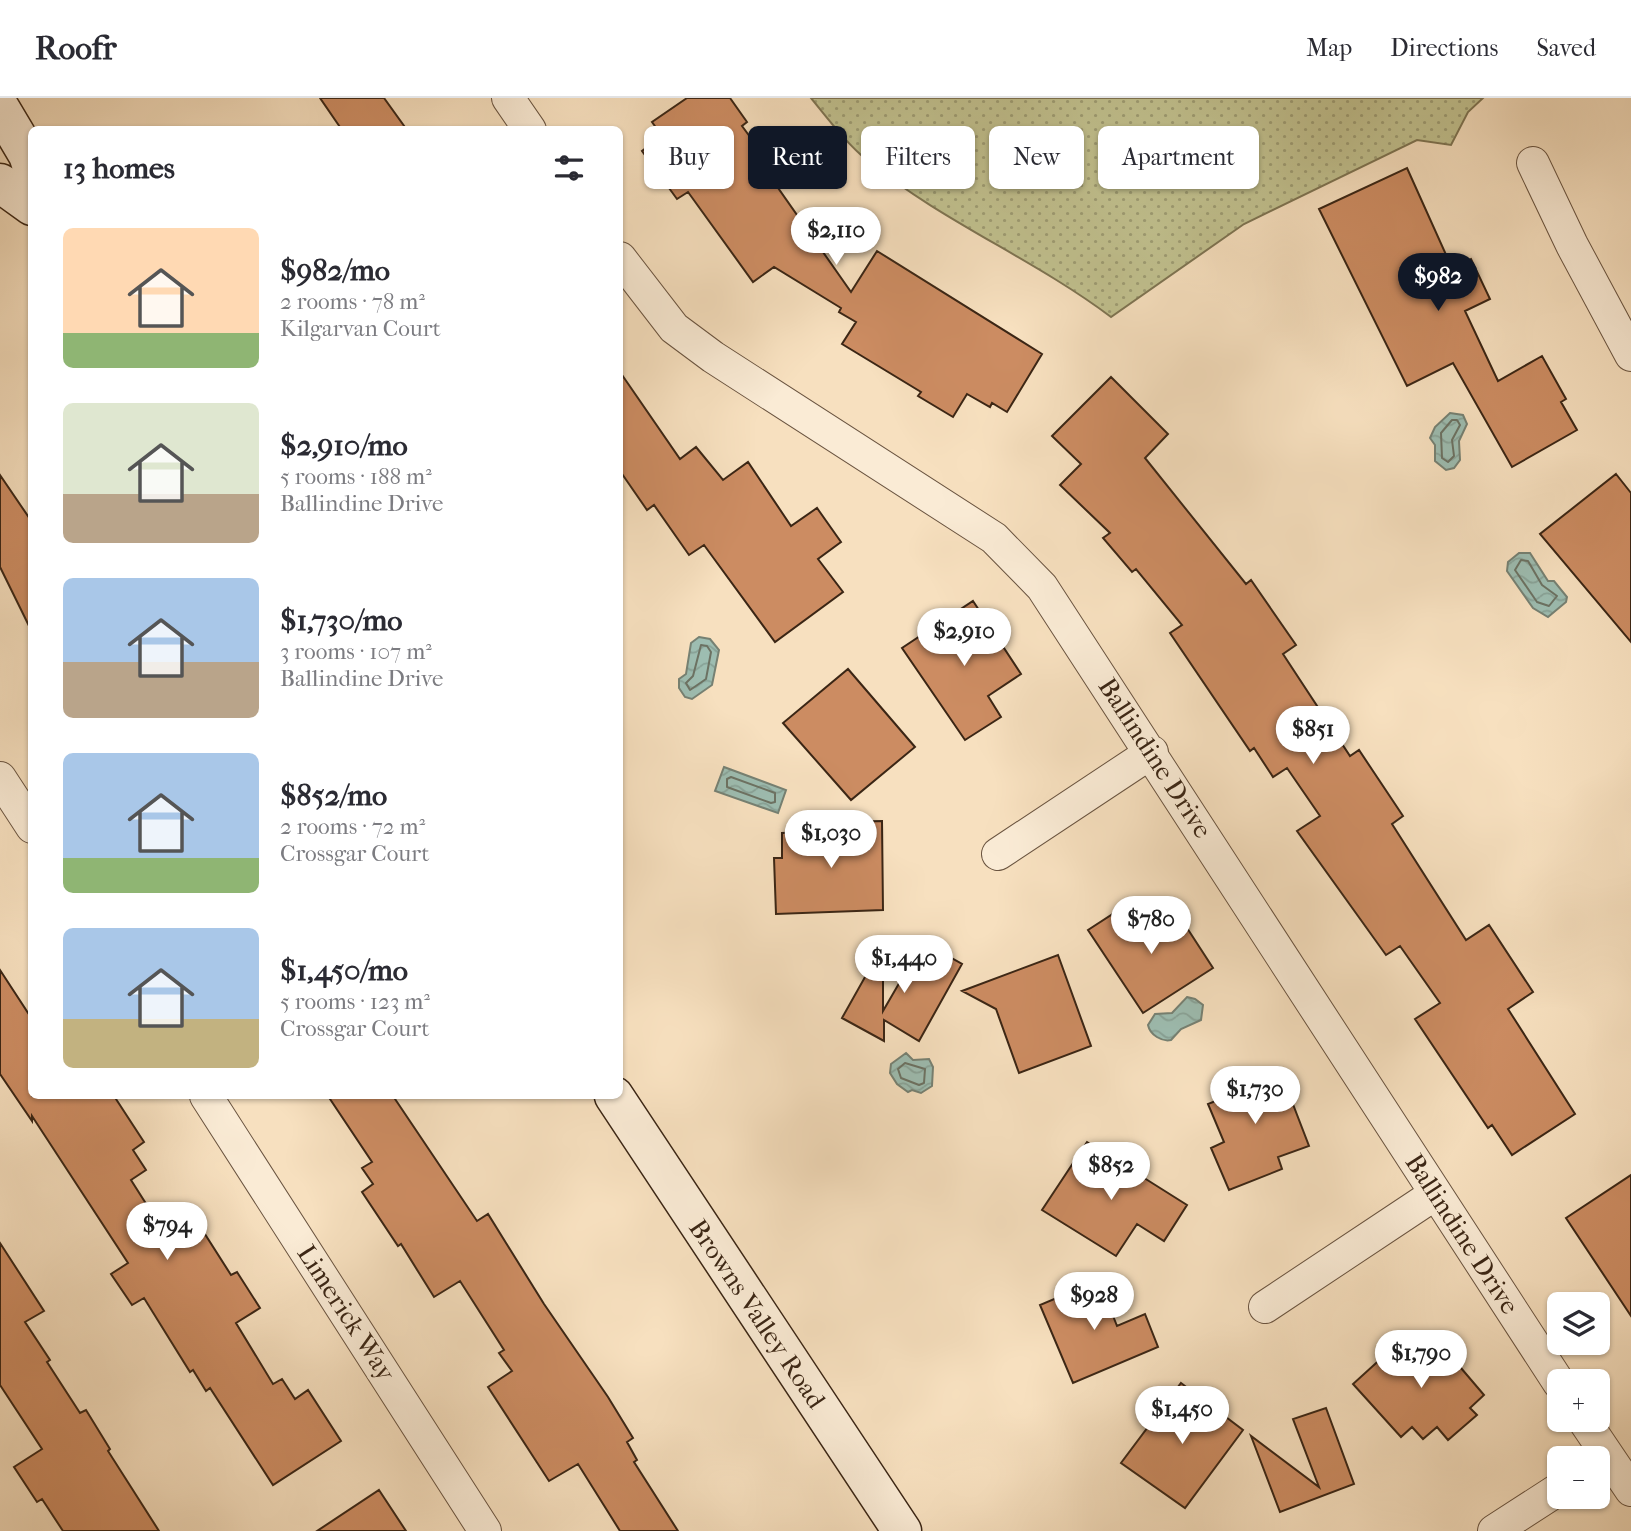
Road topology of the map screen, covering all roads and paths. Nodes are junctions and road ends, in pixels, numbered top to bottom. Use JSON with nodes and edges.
{"nodes":[{"id":1,"x":508,"y":98,"type":"edge"},
{"id":2,"x":9,"y":111,"type":"edge"},
{"id":3,"x":527,"y":126,"type":"edge"},
{"id":4,"x":28,"y":157,"type":"edge"},
{"id":5,"x":1533,"y":163,"type":"dead end"},
{"id":6,"x":0,"y":183,"type":"edge"},
{"id":7,"x":28,"y":203,"type":"edge"},
{"id":8,"x":623,"y":262,"type":"edge"},
{"id":9,"x":1631,"y":355,"type":"edge"},
{"id":10,"x":1153,"y":752,"type":"junction"},
{"id":11,"x":0,"y":778,"type":"edge"},
{"id":12,"x":28,"y":821,"type":"edge"},
{"id":13,"x":998,"y":854,"type":"dead end"},
{"id":14,"x":208,"y":1099,"type":"edge"},
{"id":15,"x":616,"y":1099,"type":"edge"},
{"id":16,"x":1435,"y":1194,"type":"junction"},
{"id":17,"x":1265,"y":1307,"type":"dead end"},
{"id":18,"x":1550,"y":1369,"type":"edge"},
{"id":19,"x":1594,"y":1432,"type":"edge"},
{"id":20,"x":1612,"y":1454,"type":"edge"},
{"id":21,"x":1631,"y":1490,"type":"edge"},
{"id":22,"x":1547,"y":1497,"type":"edge"},
{"id":23,"x":485,"y":1531,"type":"edge"},
{"id":24,"x":902,"y":1531,"type":"edge"},
{"id":25,"x":1494,"y":1531,"type":"edge"}],
"edges":[{"from":1,"to":3,"type":"street"},
{"from":2,"to":4,"type":"main road"},
{"from":5,"to":9,"type":"street"},
{"from":6,"to":7,"type":"main road"},
{"from":8,"to":10,"type":"street","name":"Ballindine Drive"},
{"from":10,"to":13,"type":"street"},
{"from":10,"to":16,"type":"street","name":"Ballindine Drive"},
{"from":11,"to":12,"type":"street"},
{"from":14,"to":23,"type":"street","name":"Limerick Way"},
{"from":15,"to":24,"type":"main road","name":"Browns Valley Road"},
{"from":16,"to":17,"type":"street"},
{"from":16,"to":18,"type":"street","name":"Ballindine Drive"},
{"from":19,"to":20,"type":"street"},
{"from":20,"to":21,"type":"street"},
{"from":22,"to":25,"type":"street"}]}
